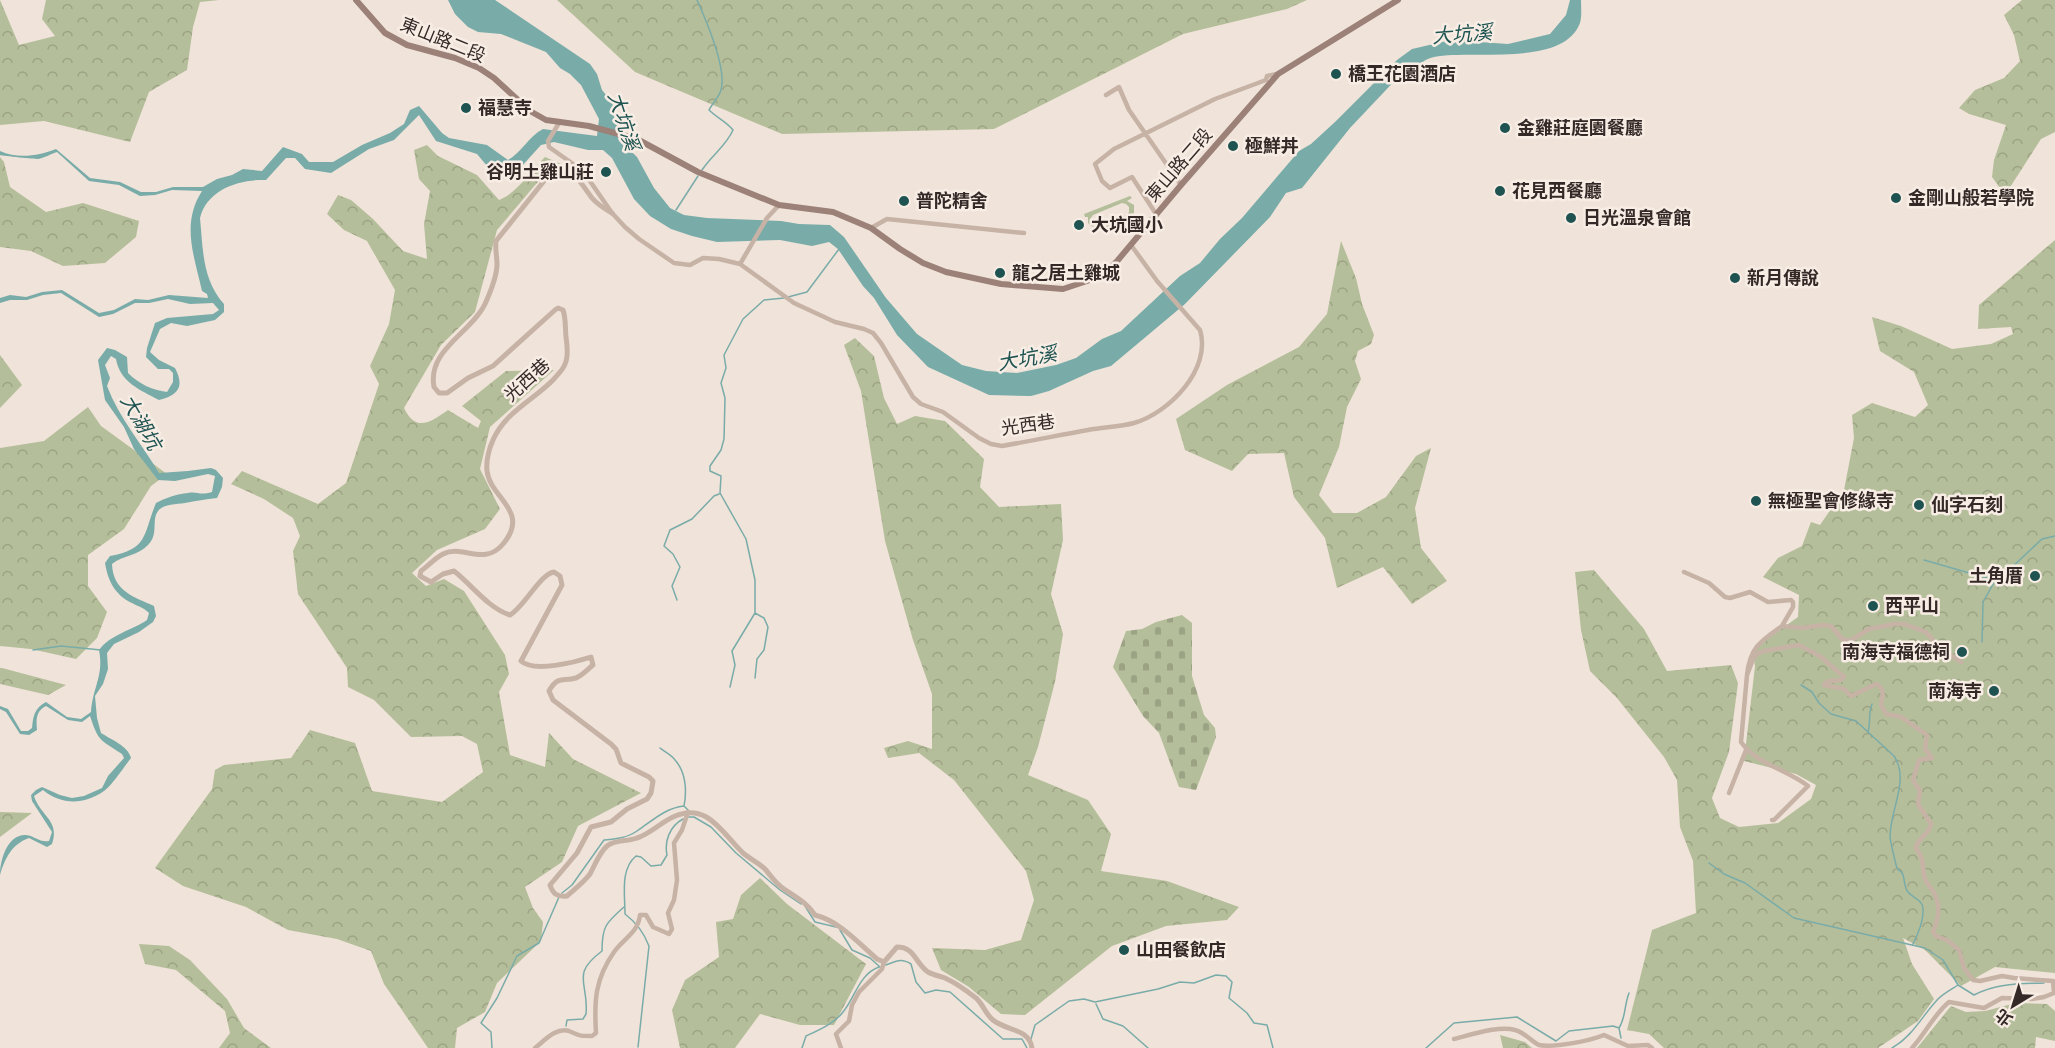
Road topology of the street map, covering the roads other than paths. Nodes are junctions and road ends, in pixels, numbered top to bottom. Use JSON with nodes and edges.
{"nodes":[{"id":1,"x":356,"y":0,"type":"edge"},
{"id":2,"x":1398,"y":0,"type":"edge"},
{"id":3,"x":1278,"y":74,"type":"junction"},
{"id":4,"x":1106,"y":94,"type":"dead end"},
{"id":5,"x":559,"y":123,"type":"junction"},
{"id":6,"x":1145,"y":133,"type":"junction"},
{"id":7,"x":1180,"y":185,"type":"junction"},
{"id":8,"x":779,"y":205,"type":"junction"},
{"id":9,"x":612,"y":213,"type":"junction"},
{"id":10,"x":1156,"y":214,"type":"junction"},
{"id":11,"x":871,"y":228,"type":"junction"},
{"id":12,"x":1024,"y":233,"type":"dead end"},
{"id":13,"x":1131,"y":245,"type":"junction"},
{"id":14,"x":740,"y":264,"type":"junction"},
{"id":15,"x":1684,"y":572,"type":"dead end"},
{"id":16,"x":1782,"y":626,"type":"junction"},
{"id":17,"x":1962,"y":662,"type":"dead end"},
{"id":18,"x":1748,"y":675,"type":"junction"},
{"id":19,"x":1746,"y":750,"type":"junction"},
{"id":20,"x":1729,"y":793,"type":"dead end"},
{"id":21,"x":688,"y":812,"type":"junction"},
{"id":22,"x":1772,"y":820,"type":"dead end"},
{"id":23,"x":884,"y":962,"type":"junction"},
{"id":24,"x":2054,"y":994,"type":"edge"},
{"id":25,"x":1454,"y":1039,"type":"dead end"},
{"id":26,"x":535,"y":1048,"type":"edge"},
{"id":27,"x":841,"y":1048,"type":"edge"},
{"id":28,"x":1032,"y":1048,"type":"edge"},
{"id":29,"x":1652,"y":1048,"type":"edge"},
{"id":30,"x":1912,"y":1048,"type":"edge"}],
"edges":[{"from":1,"to":5,"type":"main road","name":"東山路二段"},
{"from":2,"to":3,"type":"main road","name":"東山路二段"},
{"from":3,"to":6,"type":"street"},
{"from":3,"to":7,"type":"main road","name":"東山路二段"},
{"from":4,"to":6,"type":"street"},
{"from":5,"to":8,"type":"main road","name":"東山路二段"},
{"from":5,"to":9,"type":"street","name":"光西巷"},
{"from":6,"to":7,"type":"street"},
{"from":6,"to":10,"type":"street"},
{"from":7,"to":10,"type":"main road","name":"東山路二段"},
{"from":8,"to":11,"type":"main road","name":"東山路二段"},
{"from":8,"to":14,"type":"street"},
{"from":9,"to":14,"type":"street","name":"光西巷"},
{"from":9,"to":21,"type":"street","name":"光西巷"},
{"from":10,"to":13,"type":"main road","name":"東山路二段"},
{"from":11,"to":12,"type":"street"},
{"from":11,"to":13,"type":"main road","name":"東山路二段"},
{"from":13,"to":14,"type":"street","name":"光西巷"},
{"from":15,"to":16,"type":"street"},
{"from":16,"to":17,"type":"street"},
{"from":16,"to":18,"type":"street"},
{"from":18,"to":19,"type":"street"},
{"from":18,"to":24,"type":"street"},
{"from":19,"to":20,"type":"street"},
{"from":19,"to":22,"type":"street"},
{"from":21,"to":23,"type":"street"},
{"from":21,"to":26,"type":"street"},
{"from":23,"to":27,"type":"street"},
{"from":23,"to":28,"type":"street"},
{"from":24,"to":30,"type":"street"},
{"from":25,"to":29,"type":"street"}]}
